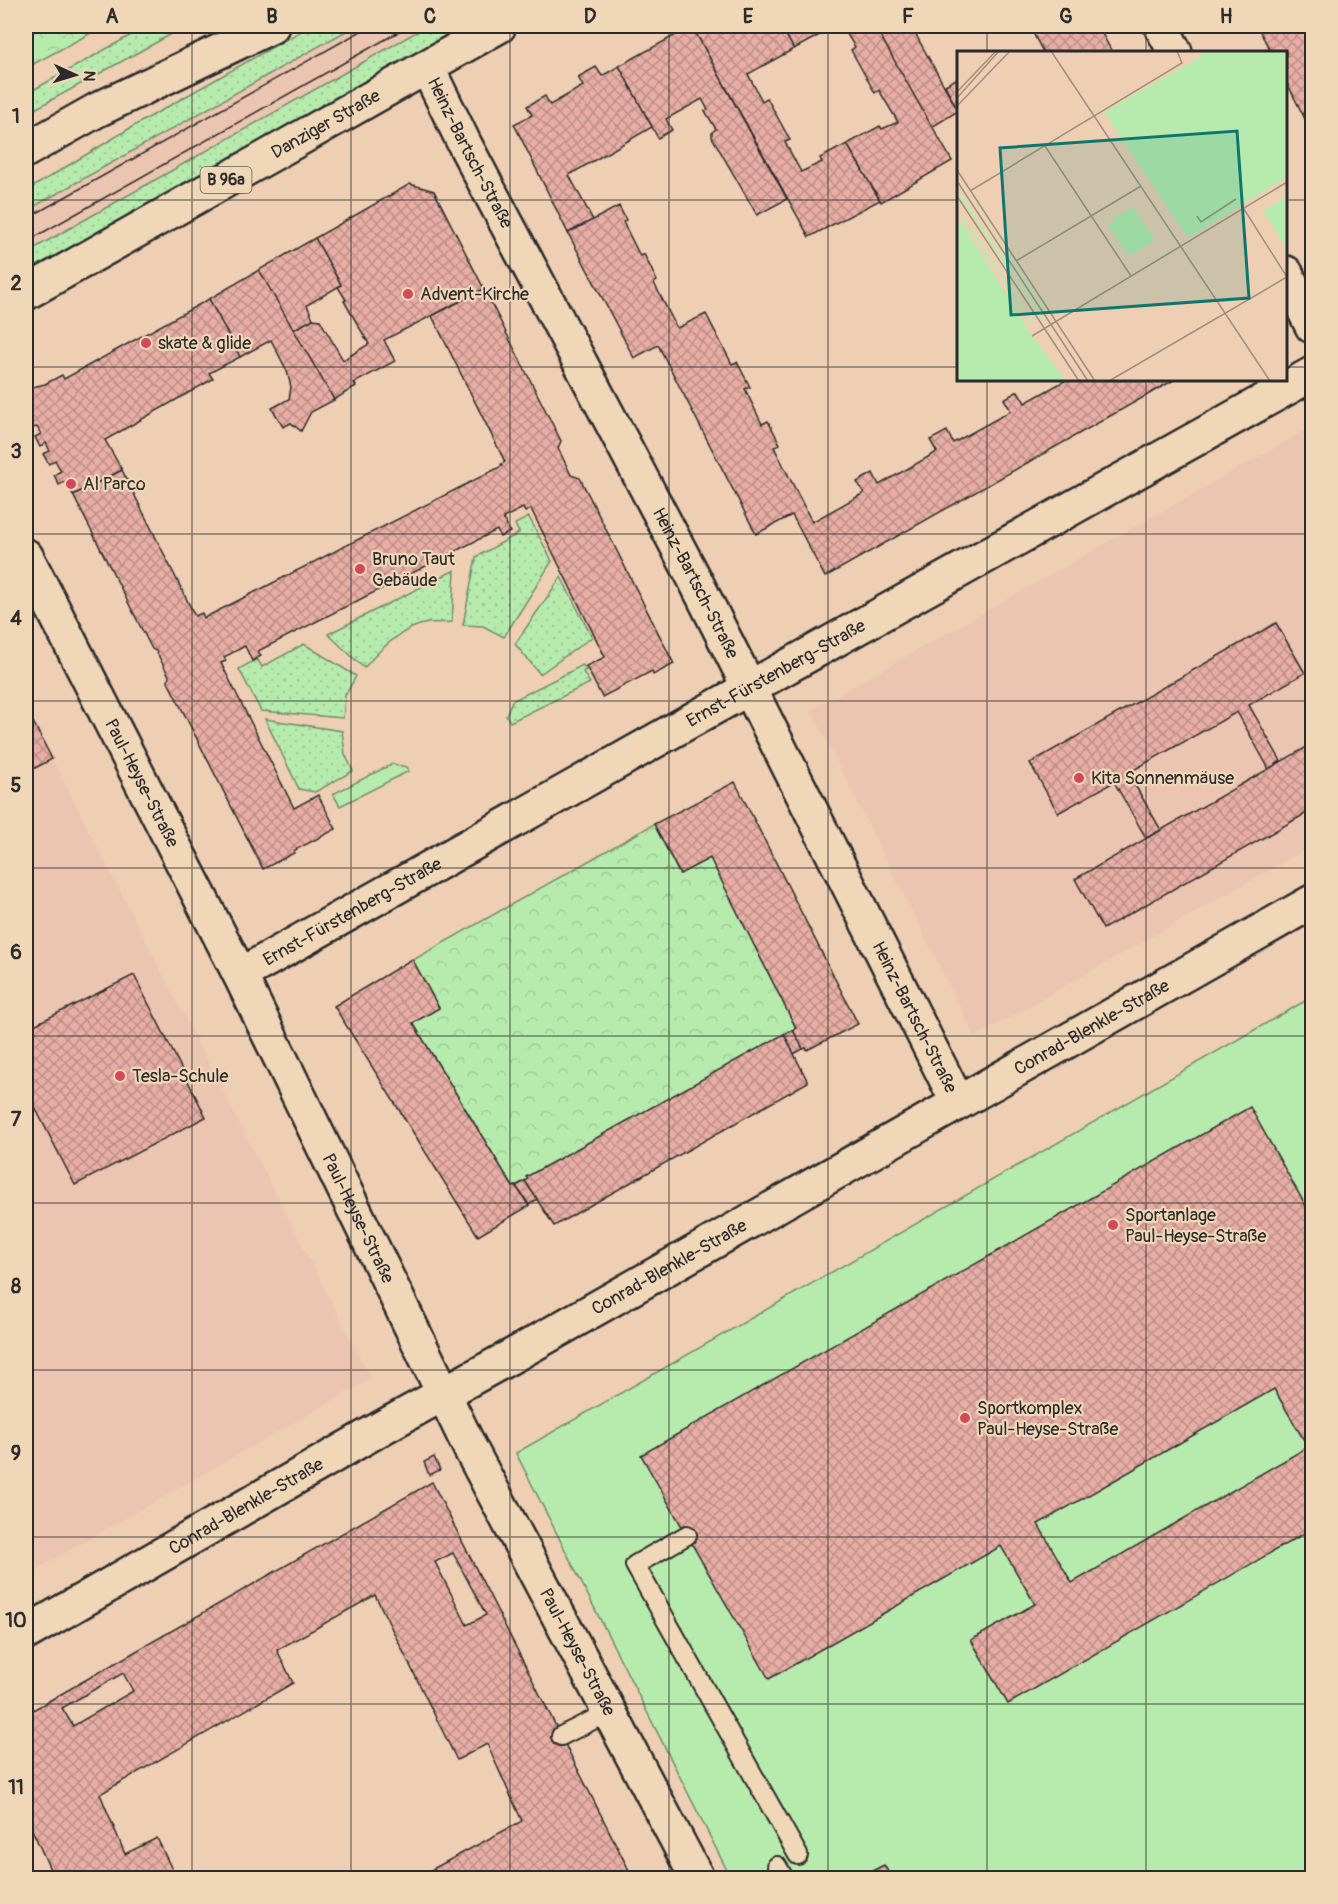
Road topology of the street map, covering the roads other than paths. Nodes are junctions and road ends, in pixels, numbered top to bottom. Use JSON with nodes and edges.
{"nodes":[{"id":1,"x":272,"y":26,"type":"edge"},
{"id":2,"x":499,"y":26,"type":"edge"},
{"id":3,"x":1161,"y":26,"type":"edge"},
{"id":4,"x":1174,"y":51,"type":"edge"},
{"id":5,"x":427,"y":67,"type":"junction"},
{"id":6,"x":26,"y":150,"type":"edge"},
{"id":7,"x":1287,"y":275,"type":"edge"},
{"id":8,"x":26,"y":293,"type":"edge"},
{"id":9,"x":1312,"y":326,"type":"edge"},
{"id":10,"x":1312,"y":374,"type":"edge"},
{"id":11,"x":26,"y":556,"type":"edge"},
{"id":12,"x":750,"y":688,"type":"junction"},
{"id":13,"x":1312,"y":902,"type":"edge"},
{"id":14,"x":240,"y":975,"type":"junction"},
{"id":15,"x":958,"y":1103,"type":"junction"},
{"id":16,"x":443,"y":1393,"type":"junction"},
{"id":17,"x":687,"y":1535,"type":"dead end"},
{"id":18,"x":26,"y":1633,"type":"edge"},
{"id":19,"x":609,"y":1712,"type":"junction"},
{"id":20,"x":561,"y":1736,"type":"dead end"},
{"id":21,"x":798,"y":1854,"type":"dead end"},
{"id":22,"x":697,"y":1878,"type":"edge"}],
"edges":[{"from":1,"to":6,"type":"street"},
{"from":2,"to":5,"type":"street","name":"Danziger Straße","number":"B 96a"},
{"from":3,"to":4,"type":"street"},
{"from":5,"to":8,"type":"street","name":"Danziger Straße","number":"B 96a"},
{"from":5,"to":12,"type":"street","name":"Heinz-Bartsch-Straße"},
{"from":7,"to":9,"type":"street"},
{"from":10,"to":12,"type":"street","name":"Ernst-Fürstenberg-Straße"},
{"from":11,"to":14,"type":"street","name":"Paul-Heyse-Straße"},
{"from":12,"to":14,"type":"street","name":"Ernst-Fürstenberg-Straße"},
{"from":12,"to":15,"type":"street","name":"Heinz-Bartsch-Straße"},
{"from":13,"to":15,"type":"street","name":"Conrad-Blenkle-Straße"},
{"from":14,"to":16,"type":"street","name":"Paul-Heyse-Straße"},
{"from":15,"to":16,"type":"street","name":"Conrad-Blenkle-Straße"},
{"from":16,"to":18,"type":"street","name":"Conrad-Blenkle-Straße"},
{"from":16,"to":19,"type":"street","name":"Paul-Heyse-Straße"},
{"from":17,"to":21,"type":"lane"},
{"from":19,"to":20,"type":"lane"},
{"from":19,"to":22,"type":"street","name":"Paul-Heyse-Straße"}]}
